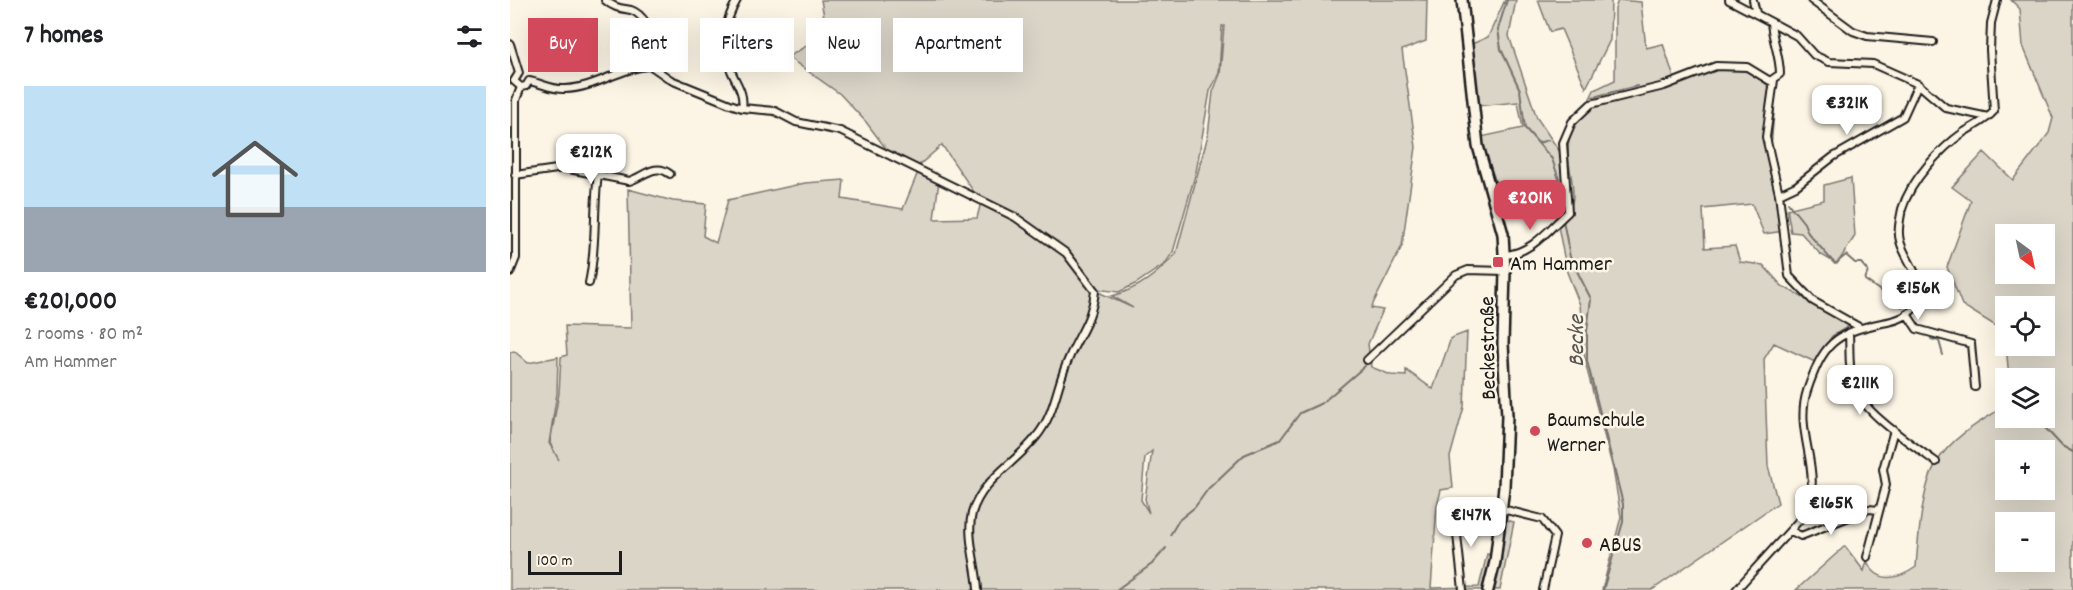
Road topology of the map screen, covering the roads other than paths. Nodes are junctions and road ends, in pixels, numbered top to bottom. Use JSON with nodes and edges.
{"nodes":[{"id":1,"x":604,"y":0,"type":"edge"},
{"id":2,"x":737,"y":0,"type":"edge"},
{"id":3,"x":1462,"y":0,"type":"edge"},
{"id":4,"x":1729,"y":0,"type":"edge"},
{"id":5,"x":1753,"y":0,"type":"edge"},
{"id":6,"x":1811,"y":0,"type":"edge"},
{"id":7,"x":1997,"y":0,"type":"edge"},
{"id":8,"x":1756,"y":13,"type":"junction"},
{"id":9,"x":639,"y":18,"type":"edge"},
{"id":10,"x":1771,"y":22,"type":"junction"},
{"id":11,"x":1933,"y":42,"type":"dead end"},
{"id":12,"x":510,"y":44,"type":"edge"},
{"id":13,"x":617,"y":72,"type":"edge"},
{"id":14,"x":660,"y":72,"type":"edge"},
{"id":15,"x":519,"y":73,"type":"junction"},
{"id":16,"x":1774,"y":80,"type":"junction"},
{"id":17,"x":529,"y":81,"type":"junction"},
{"id":18,"x":1918,"y":84,"type":"junction"},
{"id":19,"x":521,"y":87,"type":"junction"},
{"id":20,"x":742,"y":108,"type":"junction"},
{"id":21,"x":1989,"y":117,"type":"junction"},
{"id":22,"x":598,"y":174,"type":"junction"},
{"id":23,"x":670,"y":174,"type":"dead end"},
{"id":24,"x":515,"y":175,"type":"junction"},
{"id":25,"x":1779,"y":194,"type":"junction"},
{"id":26,"x":513,"y":227,"type":"edge"},
{"id":27,"x":1504,"y":255,"type":"junction"},
{"id":28,"x":1505,"y":271,"type":"junction"},
{"id":29,"x":510,"y":273,"type":"edge"},
{"id":30,"x":589,"y":283,"type":"dead end"},
{"id":31,"x":1907,"y":314,"type":"junction"},
{"id":32,"x":1861,"y":328,"type":"junction"},
{"id":33,"x":1849,"y":333,"type":"junction"},
{"id":34,"x":1366,"y":360,"type":"dead end"},
{"id":35,"x":1975,"y":387,"type":"dead end"},
{"id":36,"x":1894,"y":430,"type":"junction"},
{"id":37,"x":1936,"y":462,"type":"dead end"},
{"id":38,"x":1454,"y":507,"type":"dead end"},
{"id":39,"x":1502,"y":509,"type":"junction"},
{"id":40,"x":1878,"y":510,"type":"junction"},
{"id":41,"x":1791,"y":531,"type":"junction"},
{"id":42,"x":1867,"y":557,"type":"dead end"},
{"id":43,"x":978,"y":590,"type":"edge"},
{"id":44,"x":1463,"y":590,"type":"edge"},
{"id":45,"x":1488,"y":590,"type":"edge"},
{"id":46,"x":1543,"y":590,"type":"edge"},
{"id":47,"x":1736,"y":590,"type":"edge"}],
"edges":[{"from":1,"to":9,"type":"street"},
{"from":2,"to":20,"type":"street"},
{"from":3,"to":27,"type":"main road","name":"Beckestraße"},
{"from":4,"to":8,"type":"street"},
{"from":5,"to":8,"type":"street"},
{"from":6,"to":11,"type":"street"},
{"from":7,"to":21,"type":"street"},
{"from":8,"to":10,"type":"street"},
{"from":10,"to":16,"type":"street"},
{"from":10,"to":18,"type":"street"},
{"from":12,"to":15,"type":"street"},
{"from":13,"to":17,"type":"street"},
{"from":14,"to":20,"type":"street"},
{"from":15,"to":17,"type":"street"},
{"from":15,"to":19,"type":"street"},
{"from":16,"to":25,"type":"street"},
{"from":16,"to":27,"type":"street"},
{"from":17,"to":19,"type":"street"},
{"from":18,"to":21,"type":"street"},
{"from":18,"to":25,"type":"street"},
{"from":19,"to":24,"type":"street"},
{"from":20,"to":43,"type":"street"},
{"from":21,"to":31,"type":"street"},
{"from":22,"to":23,"type":"street"},
{"from":22,"to":24,"type":"street"},
{"from":22,"to":30,"type":"street"},
{"from":24,"to":26,"type":"street"},
{"from":25,"to":32,"type":"street"},
{"from":26,"to":29,"type":"street"},
{"from":27,"to":28,"type":"main road","name":"Beckestraße"},
{"from":28,"to":34,"type":"street"},
{"from":28,"to":39,"type":"main road","name":"Beckestraße"},
{"from":31,"to":32,"type":"street"},
{"from":31,"to":35,"type":"street"},
{"from":32,"to":33,"type":"street"},
{"from":33,"to":36,"type":"street"},
{"from":33,"to":41,"type":"street"},
{"from":36,"to":37,"type":"street"},
{"from":36,"to":40,"type":"street"},
{"from":38,"to":44,"type":"street"},
{"from":39,"to":45,"type":"main road","name":"Beckestraße"},
{"from":39,"to":46,"type":"street"},
{"from":40,"to":41,"type":"street"},
{"from":40,"to":42,"type":"street"},
{"from":41,"to":47,"type":"street"}]}
